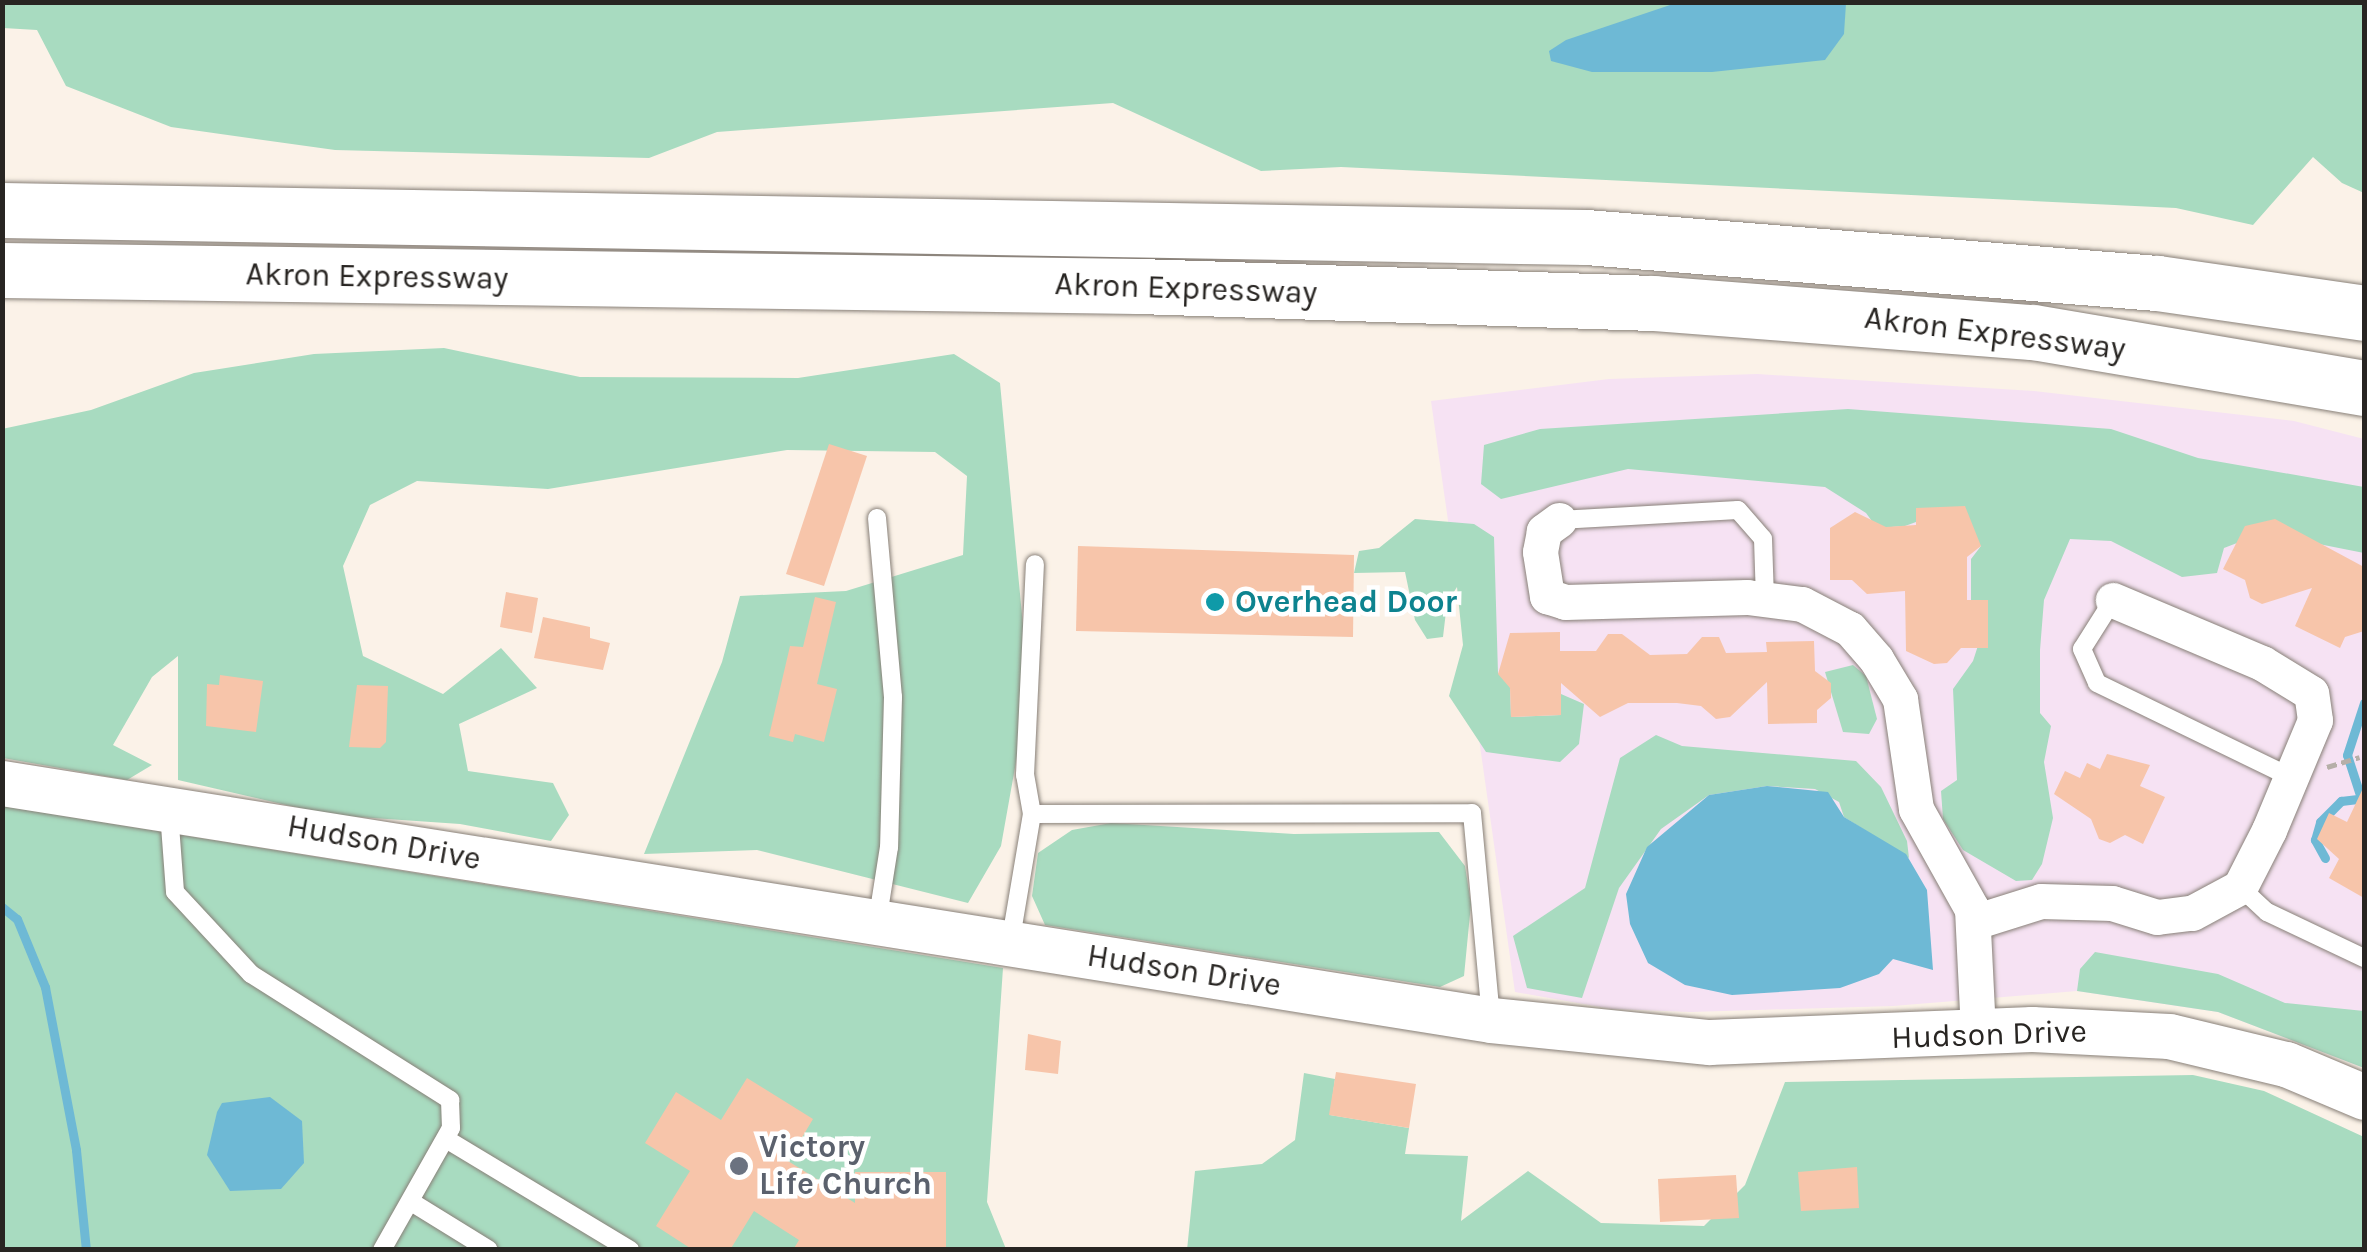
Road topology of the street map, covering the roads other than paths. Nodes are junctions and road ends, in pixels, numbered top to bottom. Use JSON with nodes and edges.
{"nodes":[{"id":1,"x":2,"y":210,"type":"edge"},
{"id":2,"x":2,"y":270,"type":"edge"},
{"id":3,"x":2364,"y":313,"type":"edge"},
{"id":4,"x":2364,"y":388,"type":"edge"},
{"id":5,"x":877,"y":518,"type":"dead end"},
{"id":6,"x":1559,"y":520,"type":"joint"},
{"id":7,"x":1035,"y":564,"type":"dead end"},
{"id":8,"x":1766,"y":599,"type":"junction"},
{"id":9,"x":2112,"y":600,"type":"joint"},
{"id":10,"x":2291,"y":776,"type":"junction"},
{"id":11,"x":2,"y":783,"type":"edge"},
{"id":12,"x":169,"y":806,"type":"junction"},
{"id":13,"x":1032,"y":814,"type":"junction"},
{"id":14,"x":2240,"y":887,"type":"junction"},
{"id":15,"x":1974,"y":922,"type":"junction"},
{"id":16,"x":877,"y":923,"type":"junction"},
{"id":17,"x":1010,"y":944,"type":"junction"},
{"id":18,"x":2364,"y":958,"type":"edge"},
{"id":19,"x":1491,"y":1020,"type":"junction"},
{"id":20,"x":1978,"y":1032,"type":"junction"},
{"id":21,"x":2364,"y":1097,"type":"edge"},
{"id":22,"x":446,"y":1139,"type":"junction"},
{"id":23,"x":412,"y":1202,"type":"junction"},
{"id":24,"x":382,"y":1250,"type":"edge"},
{"id":25,"x":488,"y":1250,"type":"edge"},
{"id":26,"x":630,"y":1250,"type":"edge"}],
"edges":[{"from":1,"to":3,"type":"highway","name":"Akron Expressway"},
{"from":2,"to":4,"type":"highway","name":"Akron Expressway"},
{"from":5,"to":16,"type":"lane"},
{"from":6,"to":8,"type":"lane"},
{"from":6,"to":8,"type":"street"},
{"from":7,"to":13,"type":"lane"},
{"from":8,"to":15,"type":"street"},
{"from":9,"to":10,"type":"street"},
{"from":9,"to":10,"type":"lane"},
{"from":10,"to":14,"type":"street"},
{"from":11,"to":12,"type":"street","name":"Hudson Drive"},
{"from":12,"to":16,"type":"street","name":"Hudson Drive"},
{"from":12,"to":22,"type":"lane"},
{"from":13,"to":17,"type":"lane"},
{"from":13,"to":19,"type":"lane"},
{"from":14,"to":15,"type":"street"},
{"from":14,"to":18,"type":"lane"},
{"from":15,"to":20,"type":"street"},
{"from":16,"to":17,"type":"street","name":"Hudson Drive"},
{"from":17,"to":19,"type":"street","name":"Hudson Drive"},
{"from":19,"to":20,"type":"street","name":"Hudson Drive"},
{"from":20,"to":21,"type":"street","name":"Hudson Drive"},
{"from":22,"to":23,"type":"lane"},
{"from":22,"to":26,"type":"lane"},
{"from":23,"to":24,"type":"lane"},
{"from":23,"to":25,"type":"lane"}]}
